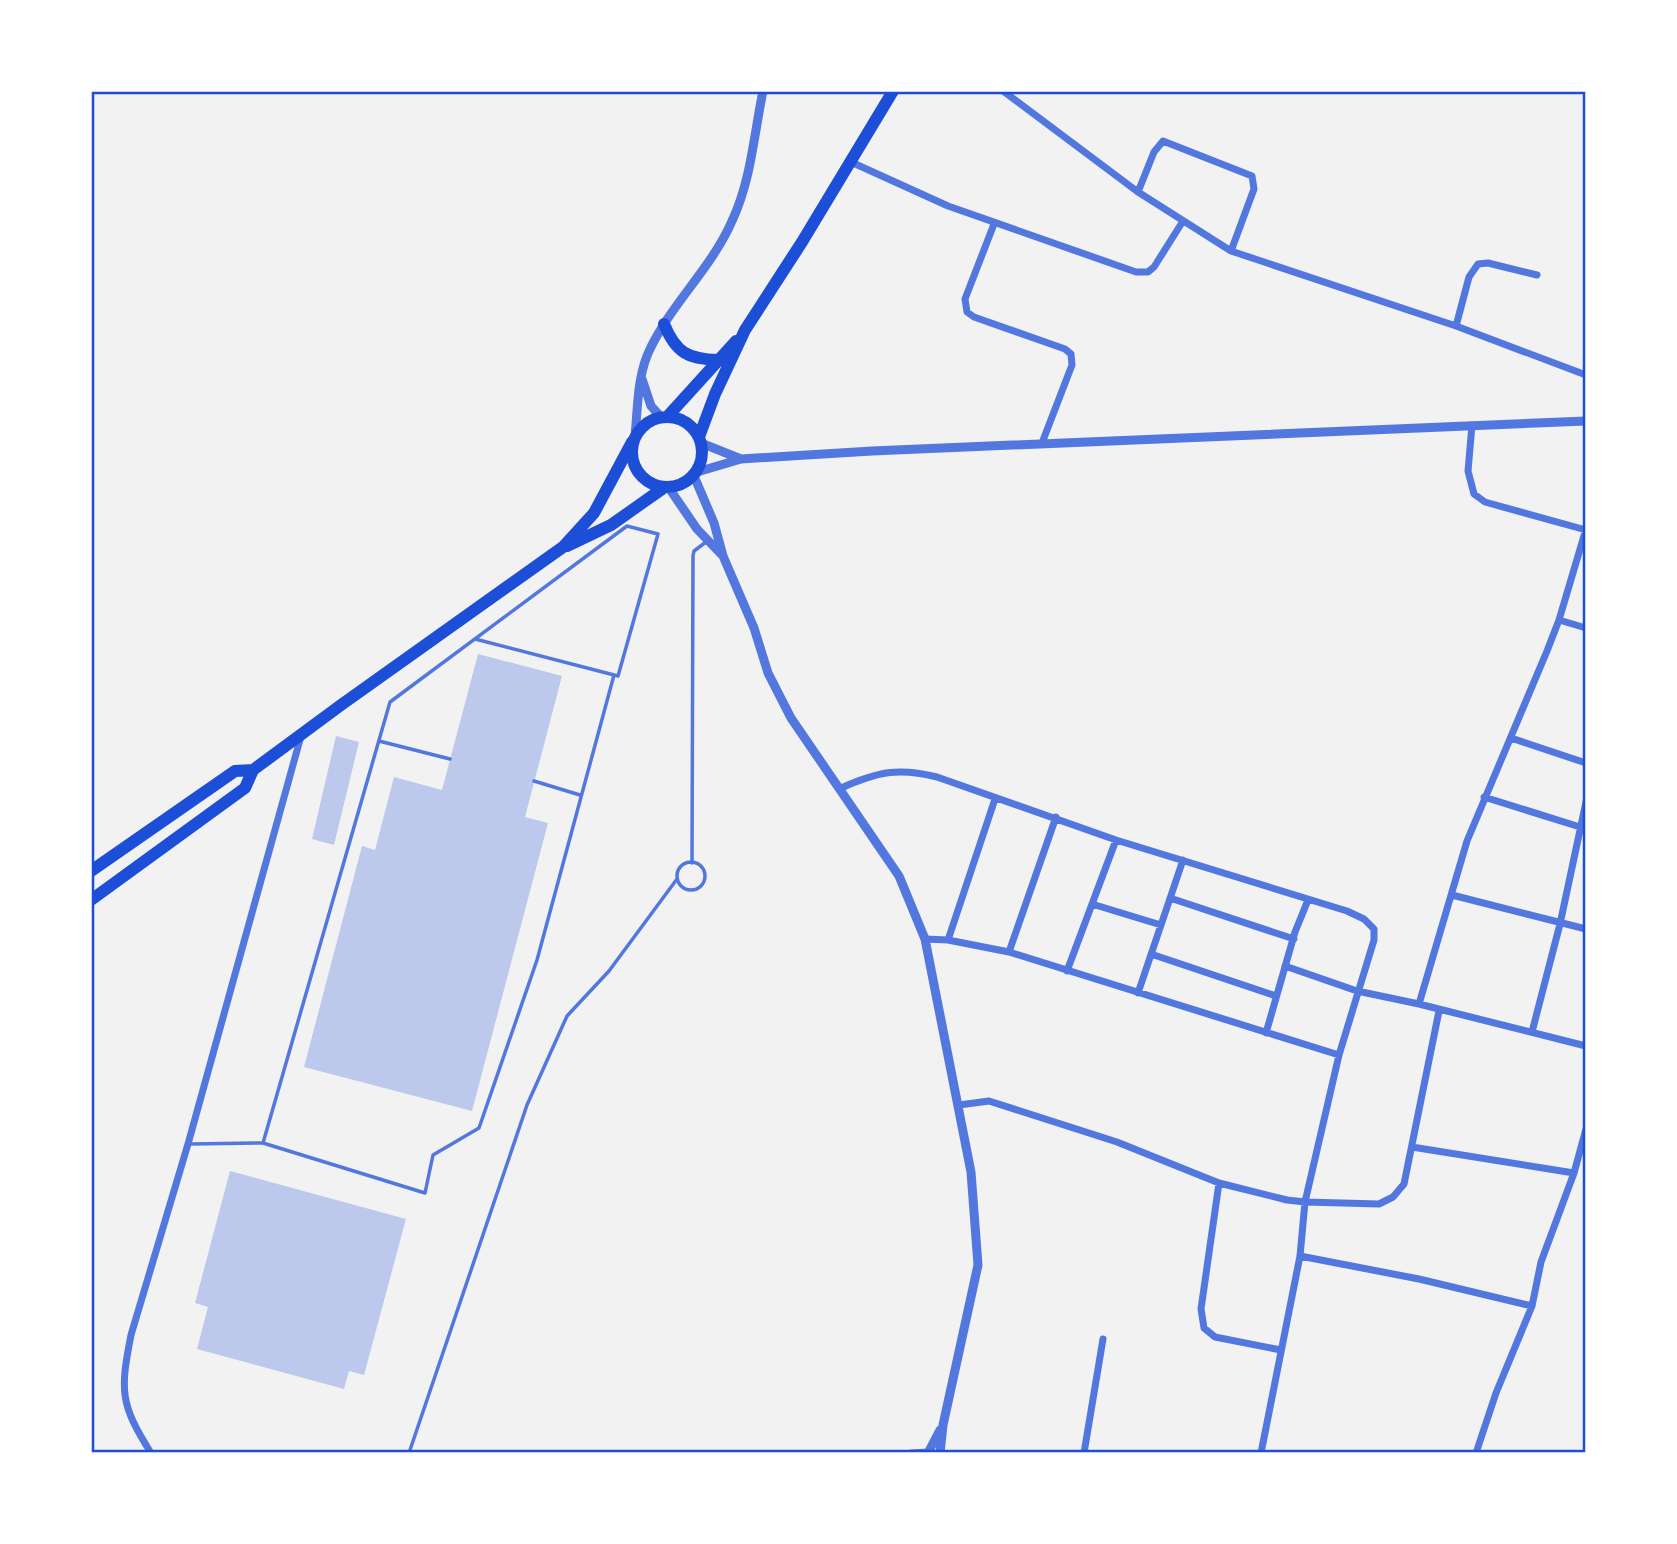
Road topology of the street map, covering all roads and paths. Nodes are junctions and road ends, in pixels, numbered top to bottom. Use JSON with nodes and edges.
{"nodes":[{"id":1,"x":762,"y":91,"type":"edge"},
{"id":2,"x":893,"y":91,"type":"edge"},
{"id":3,"x":1003,"y":91,"type":"edge"},
{"id":4,"x":851,"y":162,"type":"junction"},
{"id":5,"x":1138,"y":192,"type":"junction"},
{"id":6,"x":1183,"y":221,"type":"junction"},
{"id":7,"x":995,"y":224,"type":"junction"},
{"id":8,"x":1231,"y":251,"type":"junction"},
{"id":9,"x":1537,"y":275,"type":"dead end"},
{"id":10,"x":664,"y":324,"type":"junction"},
{"id":11,"x":1456,"y":326,"type":"junction"},
{"id":12,"x":746,"y":330,"type":"junction"},
{"id":13,"x":718,"y":360,"type":"junction"},
{"id":14,"x":641,"y":374,"type":"junction"},
{"id":15,"x":1586,"y":375,"type":"edge"},
{"id":16,"x":664,"y":417,"type":"junction"},
{"id":17,"x":1586,"y":421,"type":"edge"},
{"id":18,"x":1472,"y":425,"type":"junction"},
{"id":19,"x":634,"y":439,"type":"junction"},
{"id":20,"x":700,"y":440,"type":"junction"},
{"id":21,"x":1042,"y":443,"type":"junction"},
{"id":22,"x":741,"y":459,"type":"junction"},
{"id":23,"x":695,"y":474,"type":"junction"},
{"id":24,"x":666,"y":488,"type":"junction"},
{"id":25,"x":1586,"y":529,"type":"edge"},
{"id":26,"x":708,"y":541,"type":"junction"},
{"id":27,"x":563,"y":547,"type":"junction"},
{"id":28,"x":723,"y":556,"type":"junction"},
{"id":29,"x":1559,"y":620,"type":"junction"},
{"id":30,"x":1586,"y":628,"type":"edge"},
{"id":31,"x":475,"y":639,"type":"junction"},
{"id":32,"x":614,"y":675,"type":"junction"},
{"id":33,"x":301,"y":734,"type":"junction"},
{"id":34,"x":1511,"y":738,"type":"junction"},
{"id":35,"x":379,"y":741,"type":"junction"},
{"id":36,"x":450,"y":759,"type":"dead end"},
{"id":37,"x":1586,"y":763,"type":"edge"},
{"id":38,"x":253,"y":770,"type":"junction"},
{"id":39,"x":534,"y":781,"type":"dead end"},
{"id":40,"x":841,"y":788,"type":"junction"},
{"id":41,"x":580,"y":794,"type":"junction"},
{"id":42,"x":1484,"y":797,"type":"junction"},
{"id":43,"x":995,"y":799,"type":"junction"},
{"id":44,"x":1586,"y":802,"type":"edge"},
{"id":45,"x":1056,"y":817,"type":"junction"},
{"id":46,"x":1580,"y":827,"type":"junction"},
{"id":47,"x":1116,"y":840,"type":"junction"},
{"id":48,"x":1182,"y":860,"type":"junction"},
{"id":49,"x":692,"y":863,"type":"junction"},
{"id":50,"x":91,"y":871,"type":"edge"},
{"id":51,"x":677,"y":879,"type":"junction"},
{"id":52,"x":1452,"y":895,"type":"junction"},
{"id":53,"x":1170,"y":898,"type":"junction"},
{"id":54,"x":91,"y":900,"type":"edge"},
{"id":55,"x":1308,"y":900,"type":"junction"},
{"id":56,"x":1092,"y":904,"type":"junction"},
{"id":57,"x":1560,"y":924,"type":"junction"},
{"id":58,"x":1161,"y":925,"type":"junction"},
{"id":59,"x":1586,"y":929,"type":"edge"},
{"id":60,"x":925,"y":939,"type":"junction"},
{"id":61,"x":1294,"y":939,"type":"junction"},
{"id":62,"x":948,"y":940,"type":"junction"},
{"id":63,"x":1009,"y":951,"type":"junction"},
{"id":64,"x":1151,"y":954,"type":"junction"},
{"id":65,"x":1286,"y":966,"type":"junction"},
{"id":66,"x":1067,"y":971,"type":"junction"},
{"id":67,"x":1357,"y":992,"type":"junction"},
{"id":68,"x":1138,"y":993,"type":"junction"},
{"id":69,"x":1276,"y":996,"type":"junction"},
{"id":70,"x":1419,"y":1004,"type":"junction"},
{"id":71,"x":1439,"y":1011,"type":"junction"},
{"id":72,"x":1266,"y":1032,"type":"junction"},
{"id":73,"x":1532,"y":1032,"type":"junction"},
{"id":74,"x":1586,"y":1046,"type":"edge"},
{"id":75,"x":1339,"y":1055,"type":"junction"},
{"id":76,"x":959,"y":1105,"type":"junction"},
{"id":77,"x":1586,"y":1129,"type":"edge"},
{"id":78,"x":263,"y":1143,"type":"junction"},
{"id":79,"x":188,"y":1144,"type":"junction"},
{"id":80,"x":1412,"y":1147,"type":"junction"},
{"id":81,"x":1574,"y":1172,"type":"junction"},
{"id":82,"x":1219,"y":1183,"type":"junction"},
{"id":83,"x":1305,"y":1202,"type":"junction"},
{"id":84,"x":1300,"y":1256,"type":"junction"},
{"id":85,"x":1532,"y":1306,"type":"junction"},
{"id":86,"x":1103,"y":1339,"type":"dead end"},
{"id":87,"x":1281,"y":1350,"type":"junction"},
{"id":88,"x":943,"y":1425,"type":"junction"},
{"id":89,"x":928,"y":1452,"type":"edge"},
{"id":90,"x":151,"y":1453,"type":"edge"},
{"id":91,"x":409,"y":1453,"type":"edge"},
{"id":92,"x":911,"y":1453,"type":"edge"},
{"id":93,"x":940,"y":1453,"type":"edge"},
{"id":94,"x":1084,"y":1453,"type":"edge"},
{"id":95,"x":1261,"y":1453,"type":"edge"},
{"id":96,"x":1476,"y":1453,"type":"edge"}],
"edges":[{"from":1,"to":10,"type":"street"},
{"from":2,"to":4,"type":"main road"},
{"from":3,"to":5,"type":"street"},
{"from":4,"to":7,"type":"street"},
{"from":4,"to":12,"type":"main road"},
{"from":5,"to":6,"type":"street"},
{"from":5,"to":8,"type":"street"},
{"from":6,"to":7,"type":"street"},
{"from":6,"to":8,"type":"street"},
{"from":7,"to":21,"type":"street"},
{"from":8,"to":11,"type":"street"},
{"from":9,"to":11,"type":"street"},
{"from":10,"to":13,"type":"main road"},
{"from":10,"to":14,"type":"street"},
{"from":11,"to":15,"type":"street"},
{"from":12,"to":13,"type":"main road"},
{"from":12,"to":20,"type":"main road"},
{"from":13,"to":16,"type":"main road"},
{"from":14,"to":16,"type":"street"},
{"from":14,"to":19,"type":"street"},
{"from":16,"to":19,"type":"main road"},
{"from":16,"to":20,"type":"main road"},
{"from":17,"to":18,"type":"street"},
{"from":18,"to":21,"type":"street"},
{"from":18,"to":25,"type":"street"},
{"from":19,"to":24,"type":"main road"},
{"from":19,"to":27,"type":"main road"},
{"from":20,"to":22,"type":"street"},
{"from":20,"to":23,"type":"main road"},
{"from":21,"to":22,"type":"street"},
{"from":22,"to":23,"type":"street"},
{"from":23,"to":24,"type":"main road"},
{"from":23,"to":28,"type":"street"},
{"from":24,"to":26,"type":"street"},
{"from":24,"to":27,"type":"main road"},
{"from":25,"to":29,"type":"street"},
{"from":26,"to":28,"type":"street"},
{"from":26,"to":49,"type":"lane"},
{"from":27,"to":33,"type":"main road"},
{"from":28,"to":40,"type":"street"},
{"from":29,"to":30,"type":"street"},
{"from":29,"to":34,"type":"street"},
{"from":31,"to":32,"type":"lane"},
{"from":31,"to":32,"type":"lane"},
{"from":31,"to":35,"type":"lane"},
{"from":32,"to":41,"type":"lane"},
{"from":33,"to":38,"type":"main road"},
{"from":33,"to":79,"type":"street"},
{"from":34,"to":37,"type":"street"},
{"from":34,"to":42,"type":"street"},
{"from":35,"to":36,"type":"lane"},
{"from":35,"to":78,"type":"lane"},
{"from":38,"to":50,"type":"main road"},
{"from":38,"to":54,"type":"main road"},
{"from":39,"to":41,"type":"lane"},
{"from":40,"to":43,"type":"street"},
{"from":40,"to":60,"type":"street"},
{"from":41,"to":78,"type":"lane"},
{"from":42,"to":46,"type":"street"},
{"from":42,"to":52,"type":"street"},
{"from":43,"to":45,"type":"street"},
{"from":43,"to":62,"type":"street"},
{"from":44,"to":46,"type":"street"},
{"from":45,"to":47,"type":"street"},
{"from":45,"to":63,"type":"street"},
{"from":46,"to":57,"type":"street"},
{"from":47,"to":48,"type":"street"},
{"from":47,"to":56,"type":"street"},
{"from":48,"to":53,"type":"street"},
{"from":48,"to":55,"type":"street"},
{"from":49,"to":51,"type":"lane"},
{"from":49,"to":51,"type":"lane"},
{"from":51,"to":91,"type":"lane"},
{"from":52,"to":57,"type":"street"},
{"from":52,"to":70,"type":"street"},
{"from":53,"to":58,"type":"street"},
{"from":53,"to":61,"type":"street"},
{"from":55,"to":61,"type":"street"},
{"from":55,"to":67,"type":"street"},
{"from":56,"to":58,"type":"street"},
{"from":56,"to":66,"type":"street"},
{"from":57,"to":59,"type":"street"},
{"from":57,"to":73,"type":"street"},
{"from":58,"to":64,"type":"street"},
{"from":60,"to":62,"type":"street"},
{"from":60,"to":76,"type":"street"},
{"from":61,"to":65,"type":"street"},
{"from":62,"to":63,"type":"street"},
{"from":63,"to":66,"type":"street"},
{"from":64,"to":68,"type":"street"},
{"from":64,"to":69,"type":"street"},
{"from":65,"to":67,"type":"street"},
{"from":65,"to":69,"type":"street"},
{"from":66,"to":68,"type":"street"},
{"from":67,"to":70,"type":"street"},
{"from":67,"to":75,"type":"street"},
{"from":68,"to":72,"type":"street"},
{"from":69,"to":72,"type":"street"},
{"from":70,"to":71,"type":"street"},
{"from":71,"to":73,"type":"street"},
{"from":71,"to":80,"type":"street"},
{"from":72,"to":75,"type":"street"},
{"from":73,"to":74,"type":"street"},
{"from":75,"to":83,"type":"street"},
{"from":76,"to":82,"type":"street"},
{"from":76,"to":88,"type":"street"},
{"from":77,"to":81,"type":"street"},
{"from":78,"to":79,"type":"lane"},
{"from":79,"to":90,"type":"street"},
{"from":80,"to":81,"type":"street"},
{"from":80,"to":83,"type":"street"},
{"from":81,"to":85,"type":"street"},
{"from":82,"to":83,"type":"street"},
{"from":82,"to":87,"type":"street"},
{"from":83,"to":84,"type":"street"},
{"from":84,"to":85,"type":"street"},
{"from":84,"to":87,"type":"street"},
{"from":85,"to":96,"type":"street"},
{"from":86,"to":94,"type":"street"},
{"from":87,"to":95,"type":"street"},
{"from":88,"to":89,"type":"street"},
{"from":88,"to":93,"type":"street"},
{"from":89,"to":92,"type":"street"}]}
